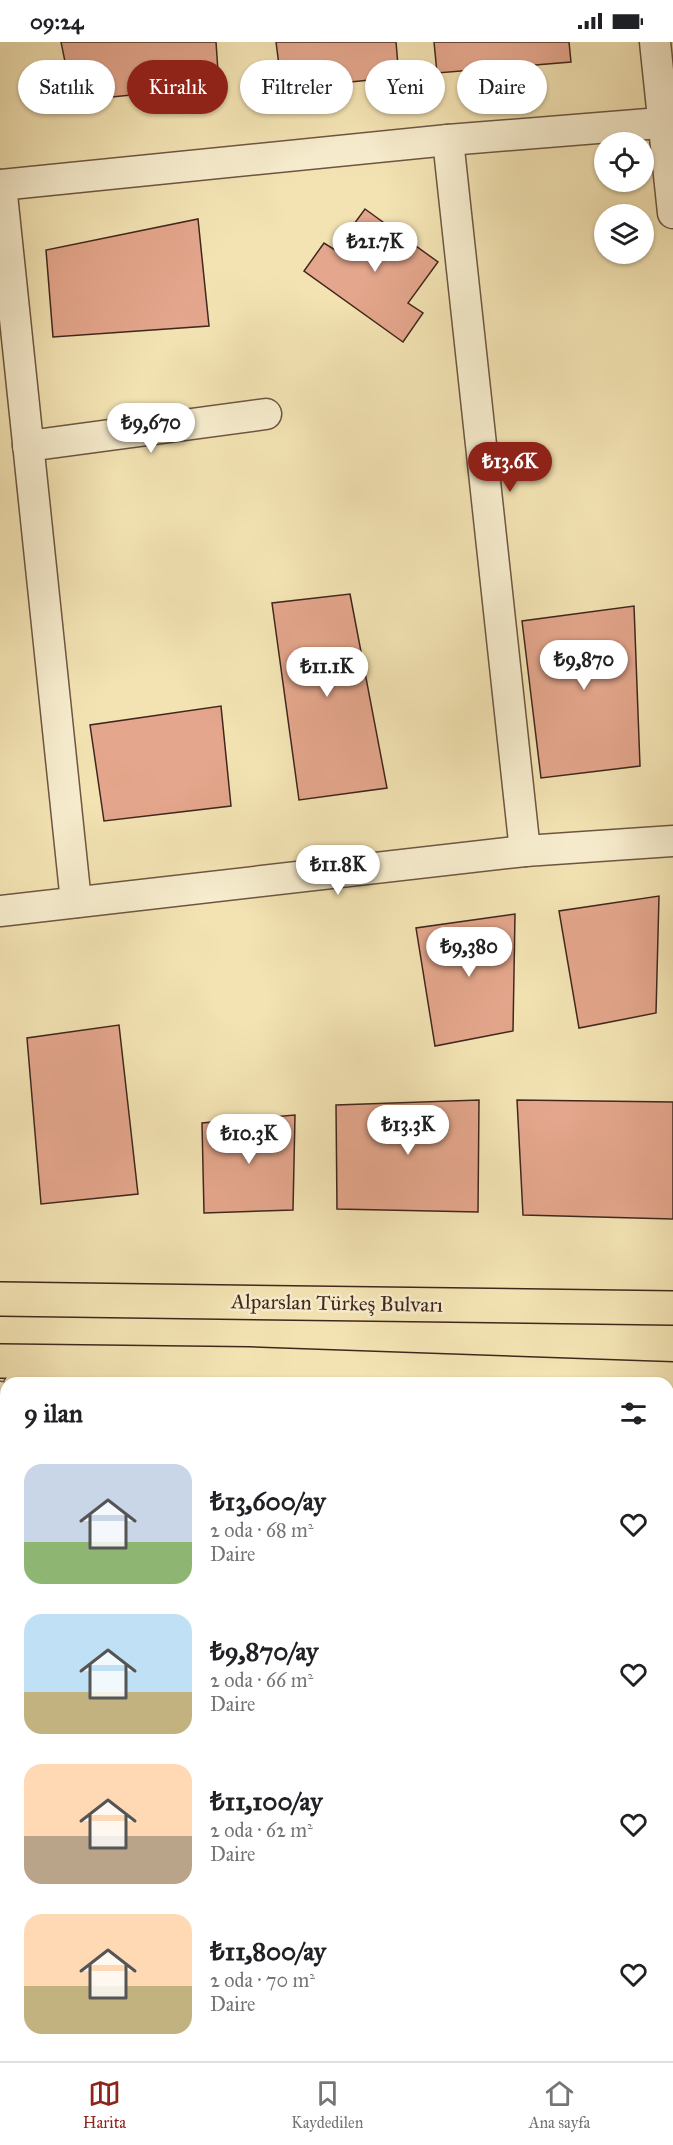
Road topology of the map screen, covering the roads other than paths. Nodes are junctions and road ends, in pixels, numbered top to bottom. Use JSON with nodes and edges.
{"nodes":[{"id":1,"x":655,"y":42,"type":"edge"},
{"id":2,"x":668,"y":123,"type":"edge"},
{"id":3,"x":448,"y":140,"type":"junction"},
{"id":4,"x":0,"y":185,"type":"edge"},
{"id":5,"x":673,"y":213,"type":"edge"},
{"id":6,"x":266,"y":414,"type":"dead end"},
{"id":7,"x":28,"y":446,"type":"junction"},
{"id":8,"x":673,"y":841,"type":"edge"},
{"id":9,"x":525,"y":851,"type":"junction"},
{"id":10,"x":76,"y":902,"type":"junction"},
{"id":11,"x":0,"y":911,"type":"edge"},
{"id":12,"x":0,"y":1299,"type":"edge"},
{"id":13,"x":673,"y":1308,"type":"edge"},
{"id":14,"x":26,"y":1370,"type":"edge"},
{"id":15,"x":250,"y":1373,"type":"edge"},
{"id":16,"x":532,"y":1377,"type":"edge"}],
"edges":[{"from":1,"to":2,"type":"street"},
{"from":2,"to":3,"type":"street"},
{"from":2,"to":5,"type":"street"},
{"from":3,"to":4,"type":"street"},
{"from":3,"to":9,"type":"street"},
{"from":4,"to":7,"type":"street"},
{"from":6,"to":7,"type":"street"},
{"from":7,"to":10,"type":"street"},
{"from":8,"to":9,"type":"street"},
{"from":9,"to":10,"type":"street"},
{"from":10,"to":11,"type":"street"},
{"from":12,"to":13,"type":"main road","name":"Alparslan Türkeş Bulvarı"},
{"from":14,"to":15,"type":"main road"},
{"from":15,"to":16,"type":"main road"}]}
